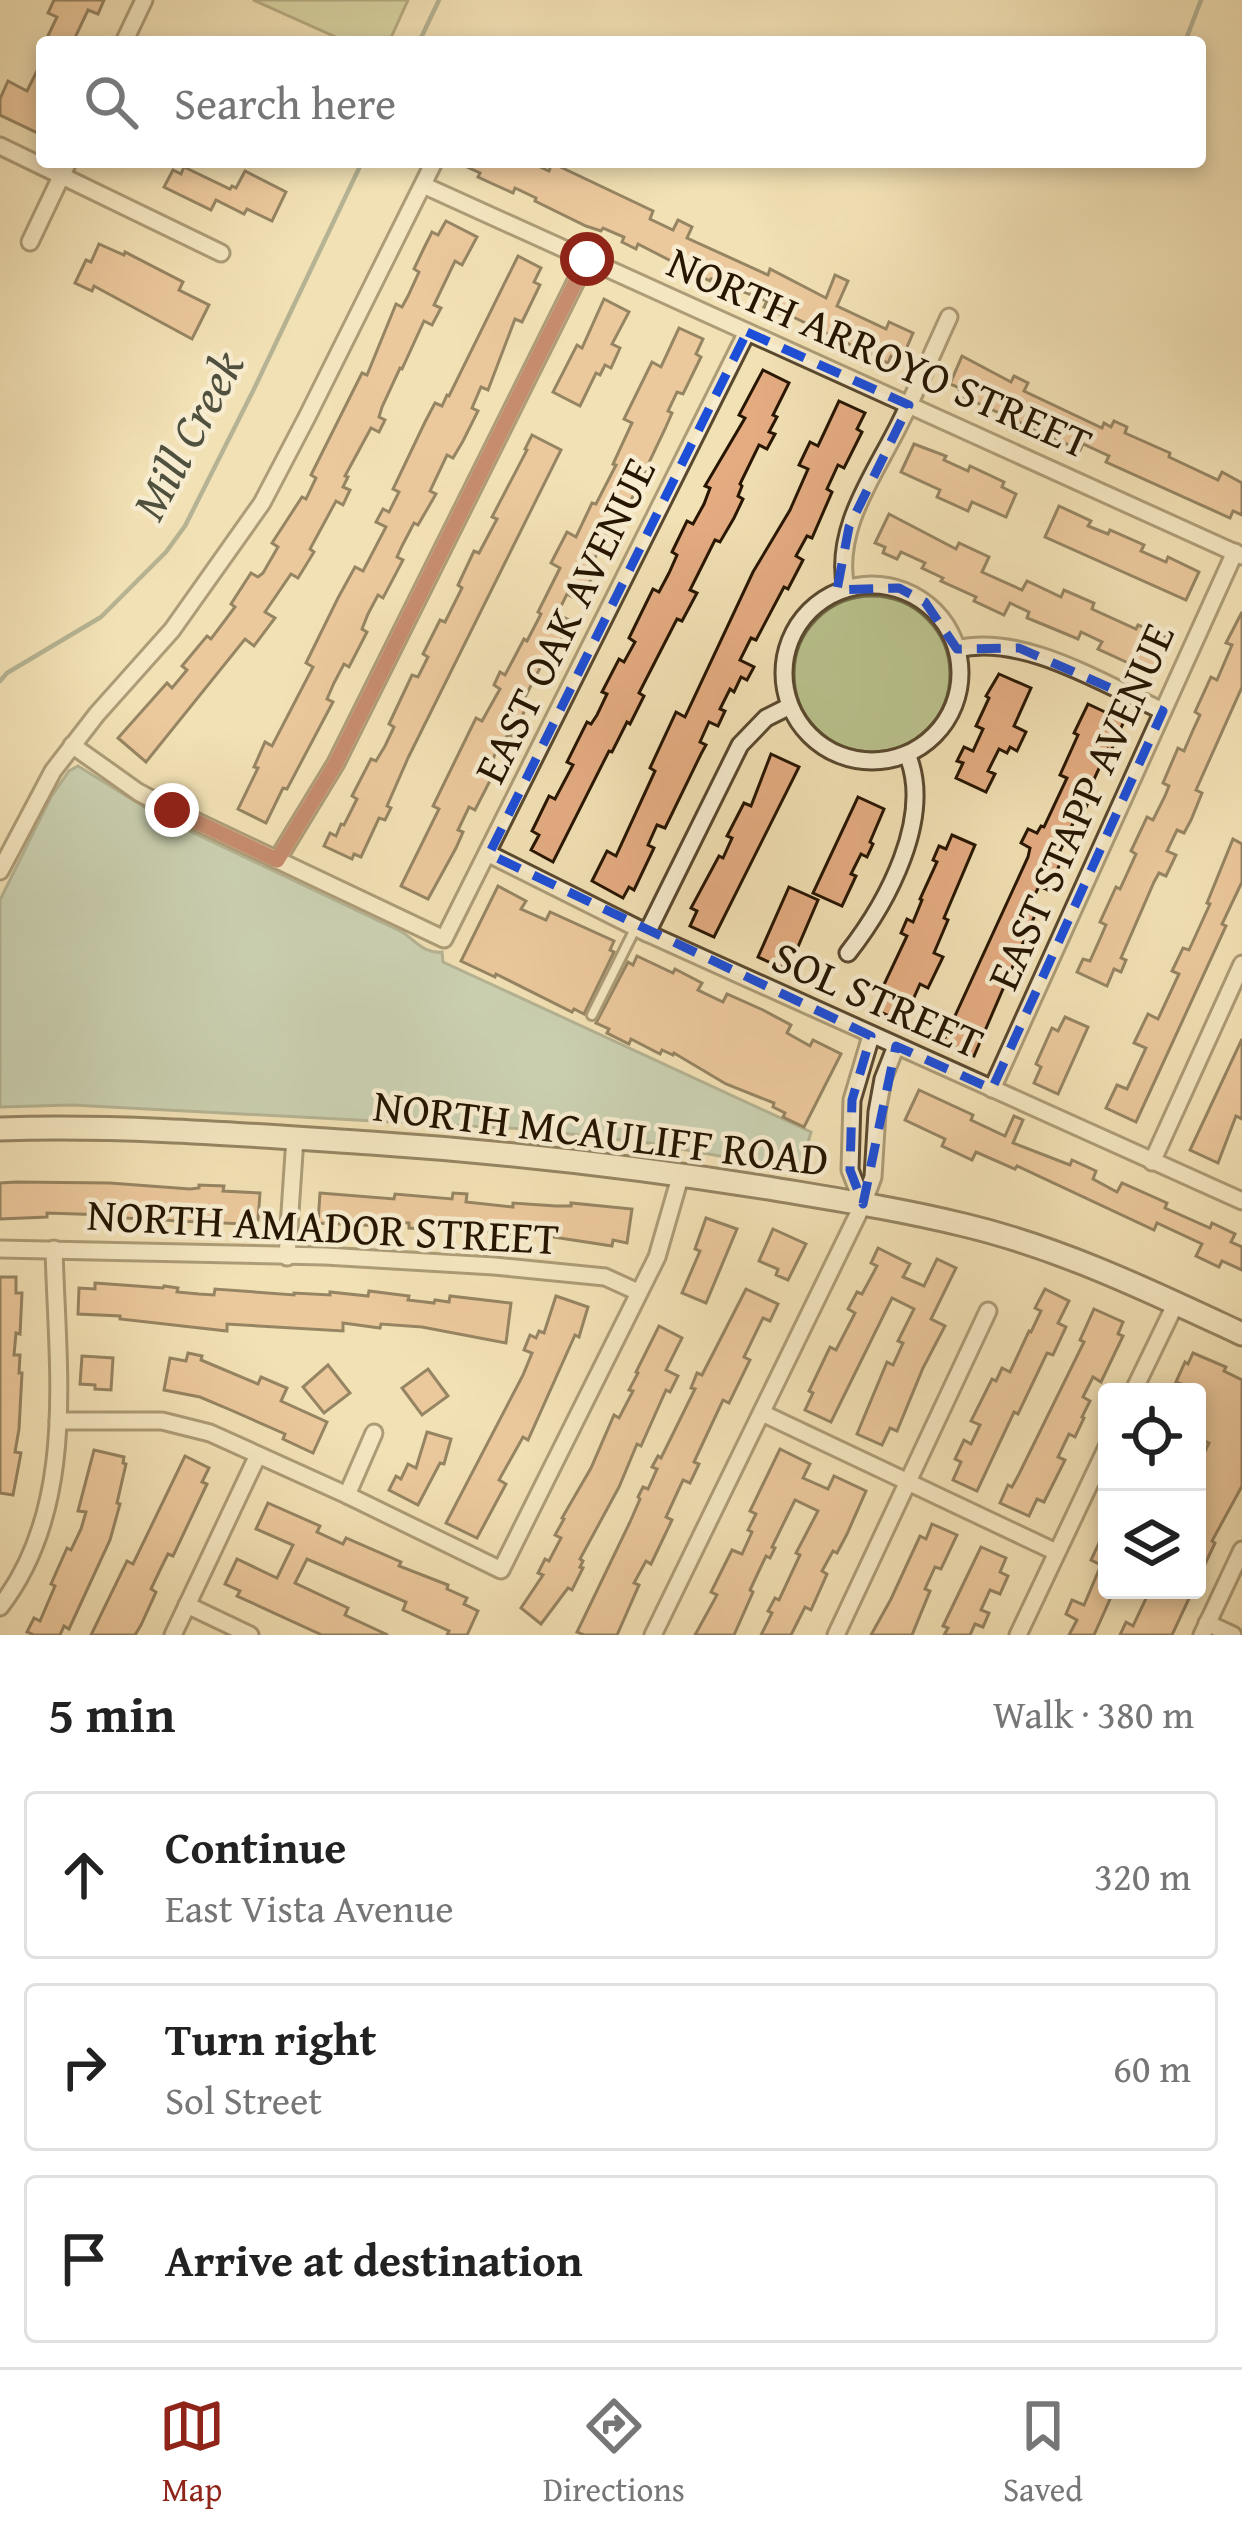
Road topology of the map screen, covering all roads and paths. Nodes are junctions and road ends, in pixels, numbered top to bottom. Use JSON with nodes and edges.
{"nodes":[{"id":1,"x":144,"y":0,"type":"edge"},
{"id":2,"x":127,"y":36,"type":"edge"},
{"id":3,"x":0,"y":146,"type":"edge"},
{"id":4,"x":36,"y":159,"type":"edge"},
{"id":5,"x":431,"y":168,"type":"edge"},
{"id":6,"x":65,"y":169,"type":"edge"},
{"id":7,"x":423,"y":185,"type":"junction"},
{"id":8,"x":30,"y":242,"type":"dead end"},
{"id":9,"x":221,"y":253,"type":"dead end"},
{"id":10,"x":587,"y":259,"type":"junction"},
{"id":11,"x":949,"y":317,"type":"dead end"},
{"id":12,"x":747,"y":332,"type":"junction"},
{"id":13,"x":909,"y":405,"type":"junction"},
{"id":14,"x":1238,"y":554,"type":"edge"},
{"id":15,"x":846,"y":589,"type":"junction"},
{"id":16,"x":957,"y":650,"type":"junction"},
{"id":17,"x":790,"y":706,"type":"junction"},
{"id":18,"x":1163,"y":711,"type":"junction"},
{"id":19,"x":72,"y":745,"type":"junction"},
{"id":20,"x":907,"y":754,"type":"junction"},
{"id":21,"x":488,"y":854,"type":"junction"},
{"id":22,"x":277,"y":860,"type":"junction"},
{"id":23,"x":0,"y":871,"type":"edge"},
{"id":24,"x":641,"y":930,"type":"junction"},
{"id":25,"x":848,"y":953,"type":"dead end"},
{"id":26,"x":1242,"y":964,"type":"edge"},
{"id":27,"x":592,"y":1015,"type":"dead end"},
{"id":28,"x":871,"y":1036,"type":"junction"},
{"id":29,"x":896,"y":1046,"type":"junction"},
{"id":30,"x":992,"y":1089,"type":"junction"},
{"id":31,"x":0,"y":1129,"type":"edge"},
{"id":32,"x":295,"y":1138,"type":"junction"},
{"id":33,"x":1152,"y":1162,"type":"junction"},
{"id":34,"x":681,"y":1174,"type":"junction"},
{"id":35,"x":1242,"y":1202,"type":"edge"},
{"id":36,"x":863,"y":1204,"type":"junction"},
{"id":37,"x":0,"y":1249,"type":"edge"},
{"id":38,"x":54,"y":1249,"type":"junction"},
{"id":39,"x":287,"y":1257,"type":"junction"},
{"id":40,"x":638,"y":1292,"type":"junction"},
{"id":41,"x":1176,"y":1303,"type":"junction"},
{"id":42,"x":988,"y":1311,"type":"dead end"},
{"id":43,"x":1242,"y":1334,"type":"edge"},
{"id":44,"x":1137,"y":1383,"type":"edge"},
{"id":45,"x":763,"y":1413,"type":"junction"},
{"id":46,"x":58,"y":1421,"type":"junction"},
{"id":47,"x":374,"y":1433,"type":"dead end"},
{"id":48,"x":258,"y":1455,"type":"junction"},
{"id":49,"x":1098,"y":1466,"type":"edge"},
{"id":50,"x":908,"y":1481,"type":"junction"},
{"id":51,"x":346,"y":1495,"type":"junction"},
{"id":52,"x":1242,"y":1550,"type":"edge"},
{"id":53,"x":1056,"y":1552,"type":"junction"},
{"id":54,"x":187,"y":1605,"type":"junction"},
{"id":55,"x":0,"y":1607,"type":"edge"},
{"id":56,"x":1204,"y":1629,"type":"edge"},
{"id":57,"x":173,"y":1635,"type":"edge"},
{"id":58,"x":250,"y":1635,"type":"edge"},
{"id":59,"x":653,"y":1635,"type":"edge"},
{"id":60,"x":836,"y":1635,"type":"edge"},
{"id":61,"x":1018,"y":1635,"type":"edge"},
{"id":62,"x":1233,"y":1635,"type":"edge"}],
"edges":[{"from":1,"to":2,"type":"street"},
{"from":3,"to":4,"type":"street"},
{"from":5,"to":7,"type":"street"},
{"from":6,"to":8,"type":"street"},
{"from":6,"to":9,"type":"street"},
{"from":7,"to":10,"type":"street","name":"NORTH ARROYO STREET"},
{"from":7,"to":19,"type":"street"},
{"from":10,"to":12,"type":"street","name":"NORTH ARROYO STREET"},
{"from":10,"to":22,"type":"street"},
{"from":11,"to":13,"type":"street"},
{"from":12,"to":13,"type":"street","name":"NORTH ARROYO STREET"},
{"from":12,"to":21,"type":"street","name":"EAST OAK AVENUE"},
{"from":13,"to":14,"type":"street","name":"NORTH ARROYO STREET"},
{"from":13,"to":15,"type":"street"},
{"from":14,"to":18,"type":"street","name":"EAST STAPP AVENUE"},
{"from":15,"to":16,"type":"street"},
{"from":15,"to":17,"type":"street"},
{"from":16,"to":18,"type":"street"},
{"from":16,"to":20,"type":"street"},
{"from":17,"to":20,"type":"street"},
{"from":17,"to":24,"type":"street"},
{"from":18,"to":30,"type":"street","name":"EAST STAPP AVENUE"},
{"from":19,"to":22,"type":"street"},
{"from":19,"to":23,"type":"street"},
{"from":20,"to":25,"type":"street"},
{"from":21,"to":22,"type":"street","name":"EAST OAK AVENUE"},
{"from":21,"to":24,"type":"street","name":"SOL STREET"},
{"from":24,"to":27,"type":"lane"},
{"from":24,"to":28,"type":"street","name":"SOL STREET"},
{"from":26,"to":33,"type":"street"},
{"from":28,"to":29,"type":"street","name":"SOL STREET"},
{"from":28,"to":36,"type":"street"},
{"from":29,"to":30,"type":"street","name":"SOL STREET"},
{"from":29,"to":36,"type":"street"},
{"from":30,"to":33,"type":"street","name":"SOL STREET"},
{"from":31,"to":32,"type":"street","name":"NORTH MCAULIFF ROAD"},
{"from":32,"to":34,"type":"street","name":"NORTH MCAULIFF ROAD"},
{"from":32,"to":39,"type":"street"},
{"from":33,"to":35,"type":"street","name":"SOL STREET"},
{"from":34,"to":36,"type":"street","name":"NORTH MCAULIFF ROAD"},
{"from":34,"to":40,"type":"street"},
{"from":36,"to":41,"type":"street","name":"NORTH MCAULIFF ROAD"},
{"from":36,"to":45,"type":"street"},
{"from":37,"to":38,"type":"street","name":"NORTH AMADOR STREET"},
{"from":38,"to":39,"type":"street","name":"NORTH AMADOR STREET"},
{"from":38,"to":46,"type":"street"},
{"from":39,"to":40,"type":"street","name":"NORTH AMADOR STREET"},
{"from":40,"to":51,"type":"street"},
{"from":41,"to":43,"type":"street","name":"NORTH MCAULIFF ROAD"},
{"from":41,"to":44,"type":"street"},
{"from":42,"to":50,"type":"street"},
{"from":45,"to":50,"type":"street"},
{"from":45,"to":59,"type":"street"},
{"from":46,"to":48,"type":"street"},
{"from":46,"to":55,"type":"street"},
{"from":47,"to":51,"type":"street"},
{"from":48,"to":51,"type":"street"},
{"from":48,"to":54,"type":"street"},
{"from":49,"to":53,"type":"street"},
{"from":50,"to":53,"type":"street"},
{"from":50,"to":60,"type":"street"},
{"from":52,"to":56,"type":"street"},
{"from":53,"to":61,"type":"street"},
{"from":54,"to":57,"type":"street"},
{"from":54,"to":58,"type":"street"},
{"from":56,"to":62,"type":"street"}]}
